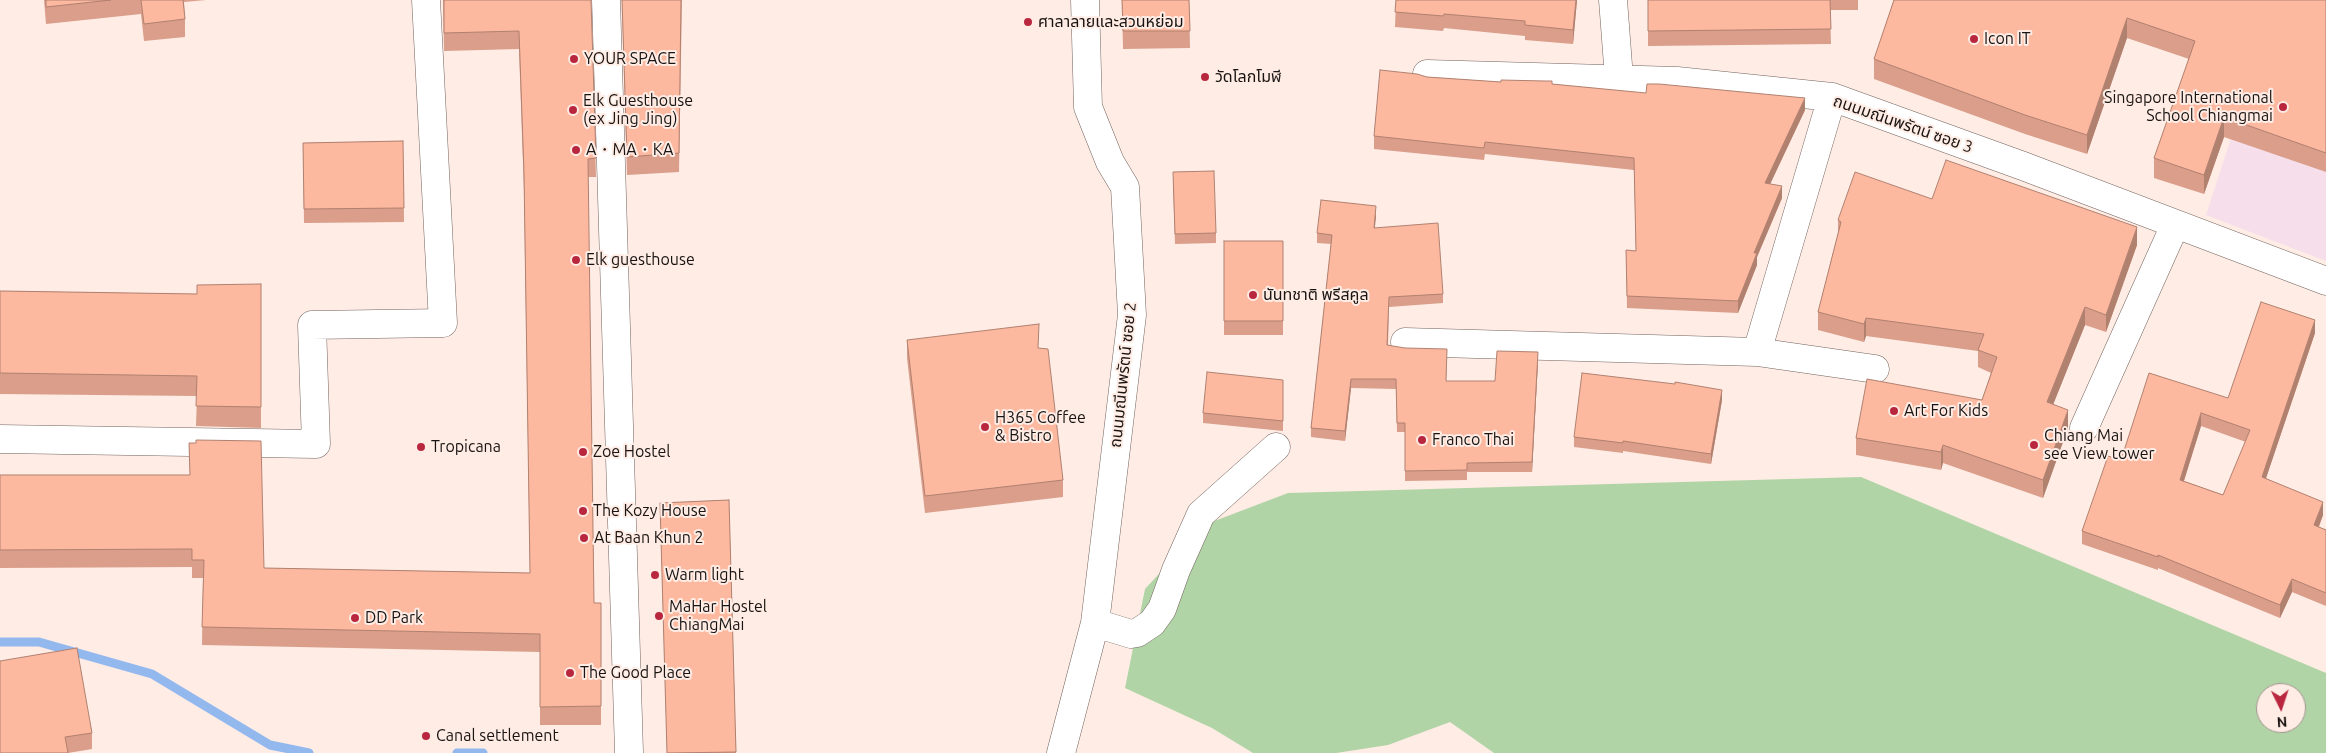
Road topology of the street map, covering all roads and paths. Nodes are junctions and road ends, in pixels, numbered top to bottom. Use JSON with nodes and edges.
{"nodes":[{"id":1,"x":426,"y":0,"type":"edge"},
{"id":2,"x":606,"y":0,"type":"edge"},
{"id":3,"x":1085,"y":0,"type":"edge"},
{"id":4,"x":1613,"y":0,"type":"edge"},
{"id":5,"x":1427,"y":74,"type":"dead end"},
{"id":6,"x":1619,"y":78,"type":"junction"},
{"id":7,"x":1832,"y":97,"type":"junction"},
{"id":8,"x":2175,"y":225,"type":"junction"},
{"id":9,"x":2326,"y":280,"type":"edge"},
{"id":10,"x":1405,"y":342,"type":"dead end"},
{"id":11,"x":1757,"y":352,"type":"junction"},
{"id":12,"x":1875,"y":369,"type":"dead end"},
{"id":13,"x":2084,"y":428,"type":"dead end"},
{"id":14,"x":0,"y":438,"type":"edge"},
{"id":15,"x":1276,"y":447,"type":"dead end"},
{"id":16,"x":1095,"y":622,"type":"junction"},
{"id":17,"x":629,"y":752,"type":"edge"},
{"id":18,"x":1061,"y":753,"type":"edge"}],
"edges":[{"from":1,"to":14,"type":"street"},
{"from":2,"to":17,"type":"street"},
{"from":3,"to":16,"type":"street","name":"ถนนมณีนพรัตน์ ซอย 2"},
{"from":4,"to":6,"type":"street"},
{"from":5,"to":6,"type":"street","name":"ถนนมณีนพรัตน์ ซอย 3"},
{"from":6,"to":7,"type":"street","name":"ถนนมณีนพรัตน์ ซอย 3"},
{"from":7,"to":8,"type":"street","name":"ถนนมณีนพรัตน์ ซอย 3"},
{"from":7,"to":11,"type":"street"},
{"from":8,"to":9,"type":"street","name":"ถนนมณีนพรัตน์ ซอย 3"},
{"from":8,"to":13,"type":"street"},
{"from":10,"to":11,"type":"street"},
{"from":11,"to":12,"type":"street"},
{"from":15,"to":16,"type":"street"},
{"from":16,"to":18,"type":"street","name":"ถนนมณีนพรัตน์ ซอย 2"}]}
